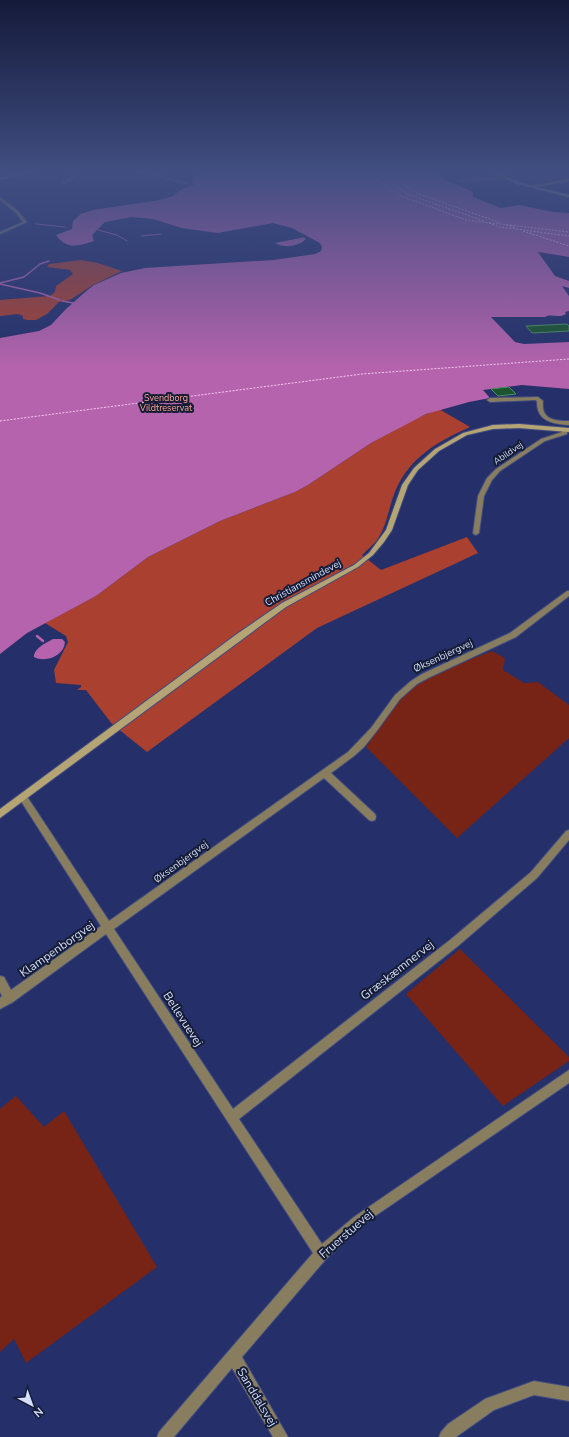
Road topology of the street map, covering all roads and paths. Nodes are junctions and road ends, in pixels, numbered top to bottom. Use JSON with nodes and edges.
{"nodes":[{"id":1,"x":490,"y":400,"type":"dead end"},
{"id":2,"x":569,"y":423,"type":"edge"},
{"id":3,"x":567,"y":430,"type":"edge"},
{"id":4,"x":476,"y":533,"type":"dead end"},
{"id":5,"x":569,"y":594,"type":"edge"},
{"id":6,"x":324,"y":773,"type":"junction"},
{"id":7,"x":23,"y":798,"type":"junction"},
{"id":8,"x":0,"y":814,"type":"edge"},
{"id":9,"x":372,"y":817,"type":"dead end"},
{"id":10,"x":569,"y":834,"type":"edge"},
{"id":11,"x":108,"y":928,"type":"junction"},
{"id":12,"x":0,"y":981,"type":"edge"},
{"id":13,"x":4,"y":1001,"type":"edge"},
{"id":14,"x":569,"y":1076,"type":"edge"},
{"id":15,"x":232,"y":1117,"type":"junction"},
{"id":16,"x":321,"y":1254,"type":"junction"},
{"id":17,"x":233,"y":1356,"type":"junction"},
{"id":18,"x":569,"y":1394,"type":"edge"},
{"id":19,"x":164,"y":1437,"type":"edge"},
{"id":20,"x":281,"y":1437,"type":"edge"},
{"id":21,"x":446,"y":1437,"type":"edge"}],
"edges":[{"from":1,"to":2,"type":"street"},
{"from":3,"to":4,"type":"street","name":"Abildvej"},
{"from":3,"to":7,"type":"street","name":"Christiansmindevej"},
{"from":5,"to":6,"type":"street","name":"Øksenbjergvej"},
{"from":6,"to":9,"type":"street"},
{"from":6,"to":11,"type":"street","name":"Øksenbjergvej"},
{"from":7,"to":8,"type":"street","name":"Christiansmindevej"},
{"from":7,"to":11,"type":"street","name":"Bellevuevej"},
{"from":10,"to":15,"type":"street","name":"Græskæmnervej"},
{"from":11,"to":13,"type":"street","name":"Klampenborgvej"},
{"from":11,"to":15,"type":"street","name":"Bellevuevej"},
{"from":12,"to":13,"type":"street"},
{"from":14,"to":16,"type":"street","name":"Fruerstuevej"},
{"from":15,"to":16,"type":"street","name":"Bellevuevej"},
{"from":16,"to":17,"type":"street","name":"Fruerstuevej"},
{"from":17,"to":19,"type":"street","name":"Fruerstuevej"},
{"from":17,"to":20,"type":"street","name":"Sanddalsvej"},
{"from":18,"to":21,"type":"street"}]}
